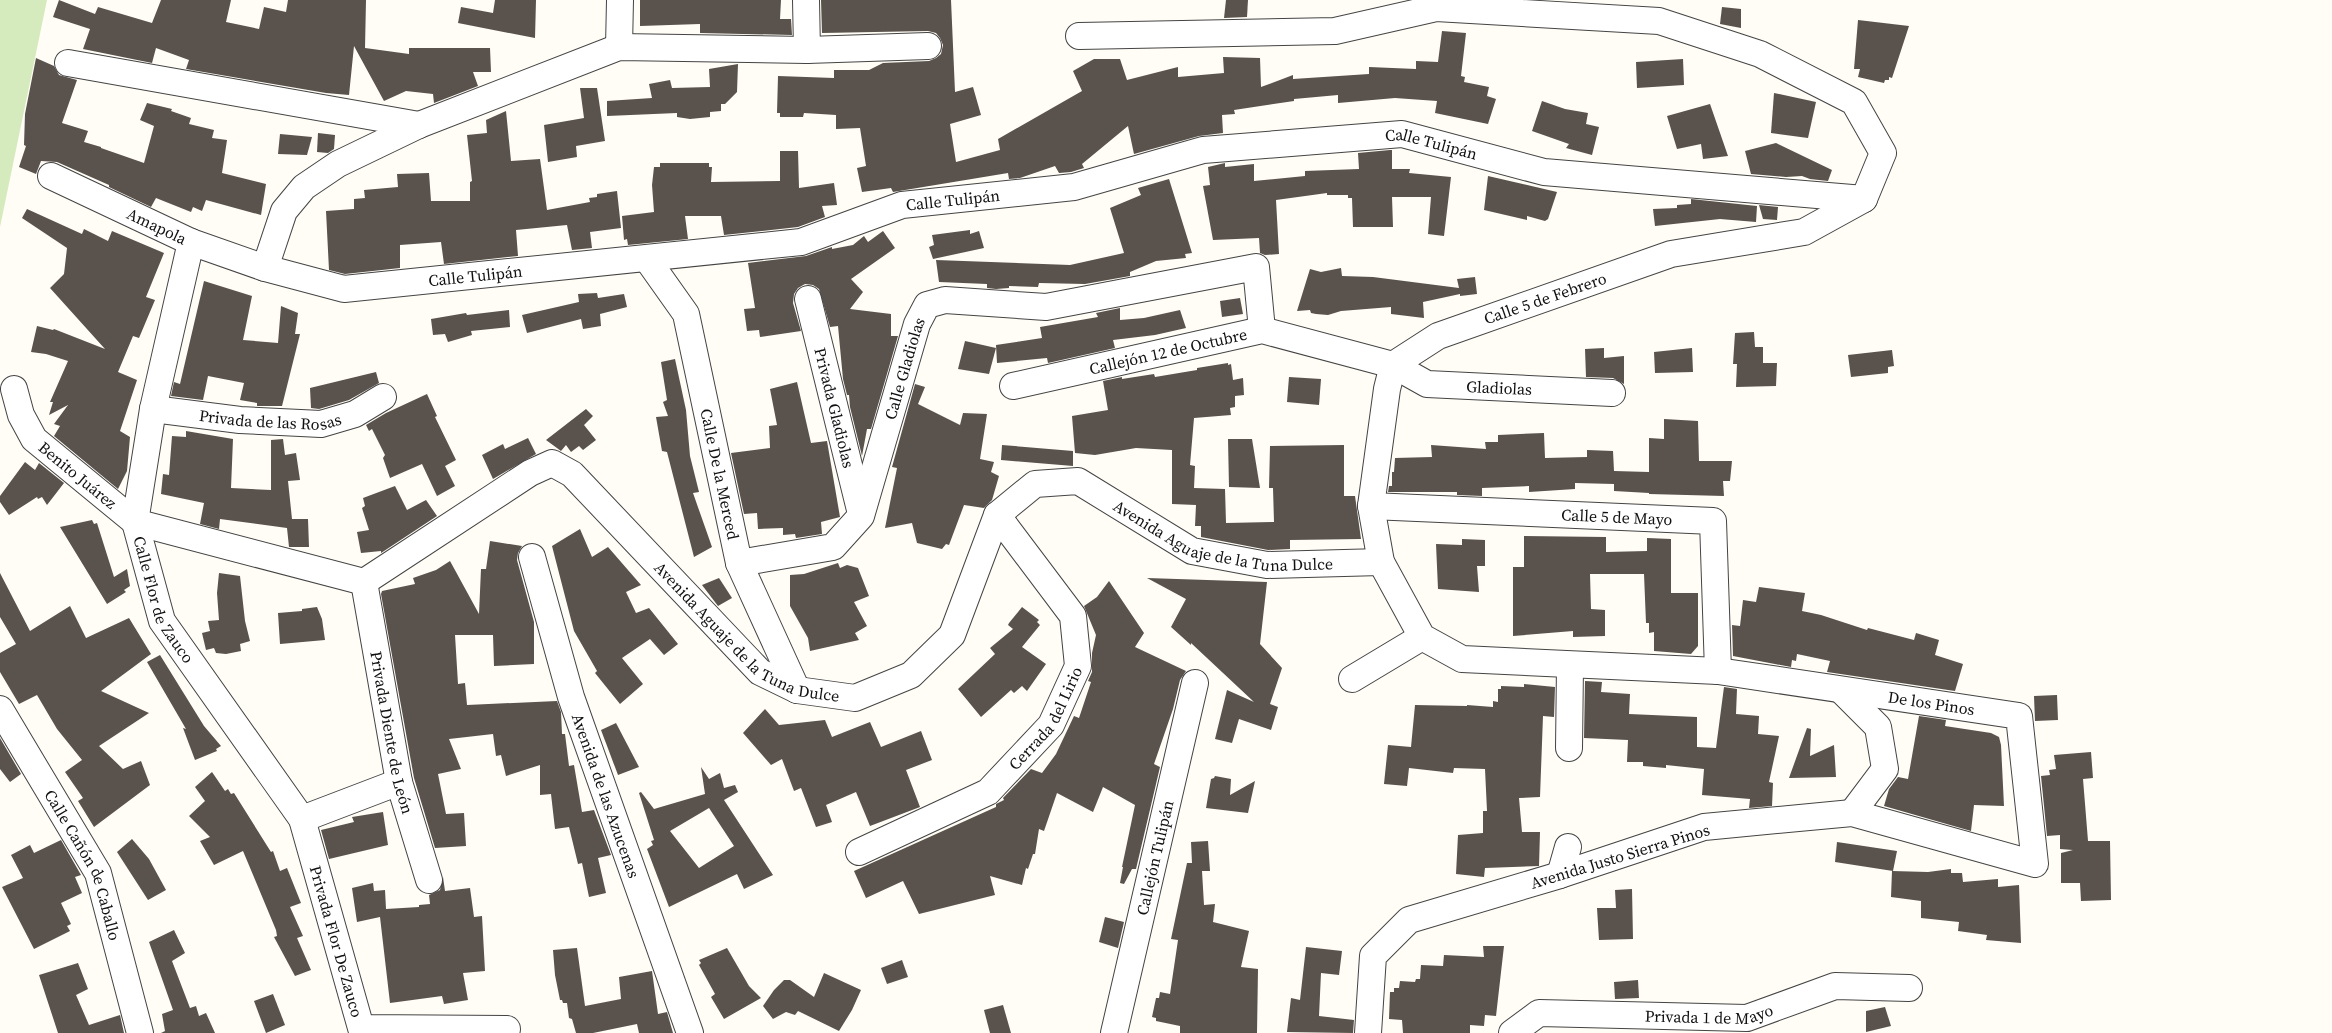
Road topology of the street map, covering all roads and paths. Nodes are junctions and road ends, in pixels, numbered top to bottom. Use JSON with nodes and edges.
{"nodes":[{"id":1,"x":620,"y":0,"type":"edge"},
{"id":2,"x":806,"y":0,"type":"edge"},
{"id":3,"x":1430,"y":4,"type":"edge"},
{"id":4,"x":1079,"y":36,"type":"dead end"},
{"id":5,"x":928,"y":46,"type":"dead end"},
{"id":6,"x":619,"y":47,"type":"junction"},
{"id":7,"x":807,"y":50,"type":"junction"},
{"id":8,"x":68,"y":63,"type":"dead end"},
{"id":9,"x":419,"y":125,"type":"junction"},
{"id":10,"x":51,"y":176,"type":"dead end"},
{"id":11,"x":1864,"y":199,"type":"junction"},
{"id":12,"x":191,"y":242,"type":"junction"},
{"id":13,"x":647,"y":259,"type":"junction"},
{"id":14,"x":265,"y":268,"type":"junction"},
{"id":15,"x":808,"y":299,"type":"dead end"},
{"id":16,"x":1262,"y":330,"type":"junction"},
{"id":17,"x":1393,"y":365,"type":"junction"},
{"id":18,"x":1013,"y":386,"type":"dead end"},
{"id":19,"x":14,"y":389,"type":"dead end"},
{"id":20,"x":1612,"y":393,"type":"dead end"},
{"id":21,"x":382,"y":397,"type":"dead end"},
{"id":22,"x":153,"y":409,"type":"junction"},
{"id":23,"x":1371,"y":506,"type":"junction"},
{"id":24,"x":997,"y":515,"type":"junction"},
{"id":25,"x":861,"y":516,"type":"junction"},
{"id":26,"x":135,"y":522,"type":"junction"},
{"id":27,"x":532,"y":557,"type":"dead end"},
{"id":28,"x":1381,"y":562,"type":"junction"},
{"id":29,"x":739,"y":563,"type":"junction"},
{"id":30,"x":364,"y":582,"type":"junction"},
{"id":31,"x":1422,"y":637,"type":"junction"},
{"id":32,"x":1570,"y":666,"type":"junction"},
{"id":33,"x":1718,"y":671,"type":"junction"},
{"id":34,"x":1352,"y":679,"type":"dead end"},
{"id":35,"x":1195,"y":683,"type":"dead end"},
{"id":36,"x":797,"y":690,"type":"junction"},
{"id":37,"x":1842,"y":691,"type":"junction"},
{"id":38,"x":0,"y":710,"type":"edge"},
{"id":39,"x":1569,"y":748,"type":"dead end"},
{"id":40,"x":399,"y":782,"type":"junction"},
{"id":41,"x":1852,"y":813,"type":"junction"},
{"id":42,"x":302,"y":819,"type":"junction"},
{"id":43,"x":1568,"y":847,"type":"dead end"},
{"id":44,"x":859,"y":852,"type":"dead end"},
{"id":45,"x":1560,"y":875,"type":"junction"},
{"id":46,"x":429,"y":880,"type":"dead end"},
{"id":47,"x":1909,"y":988,"type":"dead end"},
{"id":48,"x":507,"y":1029,"type":"dead end"},
{"id":49,"x":140,"y":1033,"type":"edge"},
{"id":50,"x":690,"y":1033,"type":"edge"},
{"id":51,"x":1113,"y":1033,"type":"edge"},
{"id":52,"x":1368,"y":1033,"type":"edge"},
{"id":53,"x":1512,"y":1033,"type":"edge"}],
"edges":[{"from":1,"to":6,"type":"street"},
{"from":2,"to":7,"type":"street"},
{"from":3,"to":4,"type":"street"},
{"from":3,"to":11,"type":"street"},
{"from":5,"to":7,"type":"street"},
{"from":6,"to":7,"type":"street"},
{"from":6,"to":9,"type":"street"},
{"from":8,"to":9,"type":"street"},
{"from":9,"to":14,"type":"street"},
{"from":10,"to":12,"type":"street","name":"Amapola"},
{"from":11,"to":13,"type":"street","name":"Calle Tulipán"},
{"from":11,"to":17,"type":"street","name":"Calle 5 de Febrero"},
{"from":12,"to":14,"type":"street","name":"Amapola"},
{"from":12,"to":22,"type":"street","name":"Calle Flor de Zauco"},
{"from":13,"to":14,"type":"street","name":"Calle Tulipán"},
{"from":13,"to":29,"type":"street","name":"Calle De la Merced"},
{"from":15,"to":25,"type":"street","name":"Privada Gladiolas"},
{"from":16,"to":17,"type":"street","name":"Callejón 12 de Octubre"},
{"from":16,"to":18,"type":"street","name":"Callejón 12 de Octubre"},
{"from":16,"to":25,"type":"street","name":"Calle Gladiolas"},
{"from":17,"to":20,"type":"street","name":"Gladiolas"},
{"from":17,"to":23,"type":"street"},
{"from":19,"to":26,"type":"street","name":"Benito Juárez"},
{"from":21,"to":22,"type":"street","name":"Privada de las Rosas"},
{"from":22,"to":26,"type":"street","name":"Calle Flor de Zauco"},
{"from":23,"to":28,"type":"street"},
{"from":23,"to":33,"type":"street","name":"Calle 5 de Mayo"},
{"from":24,"to":28,"type":"street","name":"Avenida Aguaje de la Tuna Dulce"},
{"from":24,"to":36,"type":"street","name":"Avenida Aguaje de la Tuna Dulce"},
{"from":24,"to":44,"type":"street","name":"Cerrada del Lirio"},
{"from":25,"to":29,"type":"street","name":"Calle Gladiolas"},
{"from":26,"to":30,"type":"street"},
{"from":26,"to":42,"type":"street","name":"Calle Flor de Zauco"},
{"from":27,"to":50,"type":"street","name":"Avenida de las Azucenas"},
{"from":28,"to":31,"type":"street"},
{"from":29,"to":36,"type":"street","name":"Calle De la Merced"},
{"from":30,"to":36,"type":"street","name":"Avenida Aguaje de la Tuna Dulce"},
{"from":30,"to":40,"type":"street","name":"Privada Diente de León"},
{"from":31,"to":32,"type":"street"},
{"from":31,"to":34,"type":"street"},
{"from":32,"to":33,"type":"street"},
{"from":32,"to":39,"type":"street"},
{"from":33,"to":37,"type":"street"},
{"from":35,"to":51,"type":"street","name":"Callejón Tulipán"},
{"from":37,"to":41,"type":"street"},
{"from":37,"to":41,"type":"street","name":"De los Pinos"},
{"from":38,"to":49,"type":"street","name":"Calle Cañón de Caballo"},
{"from":40,"to":42,"type":"street"},
{"from":40,"to":46,"type":"street","name":"Privada Diente de León"},
{"from":41,"to":45,"type":"street","name":"Avenida Justo Sierra Pinos"},
{"from":42,"to":48,"type":"street","name":"Privada Flor De Zauco"},
{"from":43,"to":45,"type":"street"},
{"from":45,"to":52,"type":"street","name":"Avenida Justo Sierra Pinos"},
{"from":47,"to":53,"type":"street","name":"Privada 1 de Mayo"}]}
